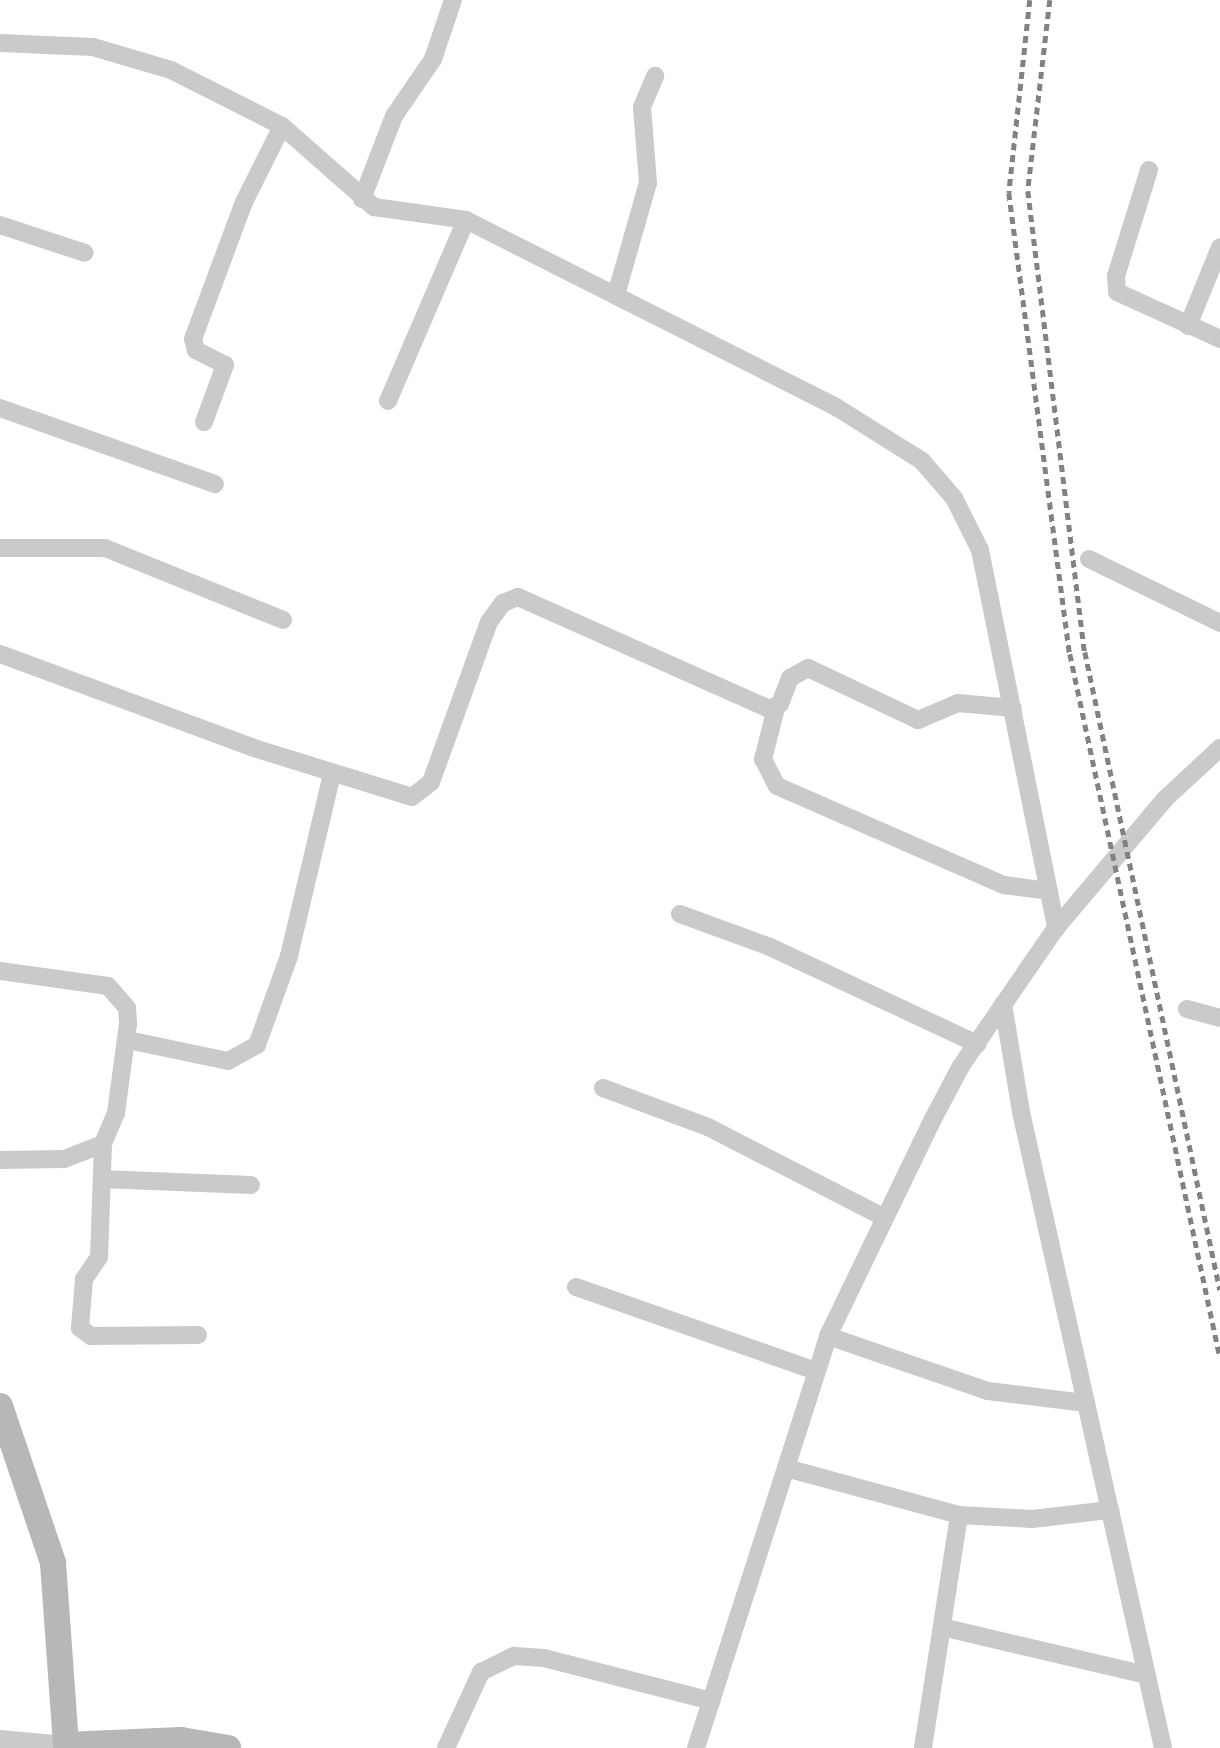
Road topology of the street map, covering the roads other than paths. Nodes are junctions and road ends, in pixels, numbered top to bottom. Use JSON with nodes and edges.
{"nodes":[{"id":1,"x":453,"y":0,"type":"edge"},
{"id":2,"x":0,"y":43,"type":"edge"},
{"id":3,"x":655,"y":76,"type":"dead end"},
{"id":4,"x":282,"y":127,"type":"junction"},
{"id":5,"x":1149,"y":170,"type":"dead end"},
{"id":6,"x":362,"y":199,"type":"junction"},
{"id":7,"x":466,"y":220,"type":"junction"},
{"id":8,"x":0,"y":225,"type":"edge"},
{"id":9,"x":1220,"y":247,"type":"edge"},
{"id":10,"x":85,"y":253,"type":"dead end"},
{"id":11,"x":616,"y":295,"type":"junction"},
{"id":12,"x":1188,"y":326,"type":"junction"},
{"id":13,"x":1220,"y":339,"type":"edge"},
{"id":14,"x":388,"y":401,"type":"dead end"},
{"id":15,"x":0,"y":408,"type":"edge"},
{"id":16,"x":204,"y":422,"type":"dead end"},
{"id":17,"x":215,"y":484,"type":"dead end"},
{"id":18,"x":0,"y":548,"type":"edge"},
{"id":19,"x":1090,"y":559,"type":"dead end"},
{"id":20,"x":283,"y":620,"type":"dead end"},
{"id":21,"x":1220,"y":623,"type":"edge"},
{"id":22,"x":0,"y":654,"type":"edge"},
{"id":23,"x":776,"y":708,"type":"junction"},
{"id":24,"x":1013,"y":708,"type":"junction"},
{"id":25,"x":1220,"y":748,"type":"edge"},
{"id":26,"x":332,"y":774,"type":"junction"},
{"id":27,"x":1049,"y":891,"type":"junction"},
{"id":28,"x":680,"y":915,"type":"dead end"},
{"id":29,"x":1056,"y":928,"type":"junction"},
{"id":30,"x":0,"y":971,"type":"edge"},
{"id":31,"x":1003,"y":1004,"type":"junction"},
{"id":32,"x":1187,"y":1009,"type":"dead end"},
{"id":33,"x":1220,"y":1018,"type":"edge"},
{"id":34,"x":128,"y":1040,"type":"junction"},
{"id":35,"x":977,"y":1044,"type":"junction"},
{"id":36,"x":603,"y":1088,"type":"dead end"},
{"id":37,"x":103,"y":1144,"type":"junction"},
{"id":38,"x":0,"y":1160,"type":"edge"},
{"id":39,"x":102,"y":1179,"type":"junction"},
{"id":40,"x":251,"y":1185,"type":"dead end"},
{"id":41,"x":883,"y":1217,"type":"junction"},
{"id":42,"x":576,"y":1287,"type":"dead end"},
{"id":43,"x":198,"y":1335,"type":"dead end"},
{"id":44,"x":828,"y":1336,"type":"junction"},
{"id":45,"x":816,"y":1371,"type":"junction"},
{"id":46,"x":1086,"y":1403,"type":"junction"},
{"id":47,"x":0,"y":1406,"type":"edge"},
{"id":48,"x":786,"y":1468,"type":"junction"},
{"id":49,"x":1110,"y":1510,"type":"junction"},
{"id":50,"x":959,"y":1515,"type":"junction"},
{"id":51,"x":946,"y":1628,"type":"junction"},
{"id":52,"x":1147,"y":1675,"type":"junction"},
{"id":53,"x":712,"y":1701,"type":"junction"},
{"id":54,"x":0,"y":1739,"type":"edge"},
{"id":55,"x":74,"y":1746,"type":"edge"},
{"id":56,"x":228,"y":1748,"type":"edge"},
{"id":57,"x":446,"y":1748,"type":"edge"},
{"id":58,"x":696,"y":1748,"type":"edge"},
{"id":59,"x":923,"y":1748,"type":"edge"},
{"id":60,"x":1163,"y":1748,"type":"edge"}],
"edges":[{"from":1,"to":6,"type":"street"},
{"from":2,"to":4,"type":"street"},
{"from":3,"to":11,"type":"street"},
{"from":4,"to":6,"type":"street"},
{"from":4,"to":16,"type":"street"},
{"from":5,"to":12,"type":"street"},
{"from":6,"to":7,"type":"street"},
{"from":7,"to":11,"type":"street"},
{"from":7,"to":14,"type":"street"},
{"from":8,"to":10,"type":"street"},
{"from":9,"to":12,"type":"street"},
{"from":11,"to":24,"type":"street"},
{"from":12,"to":13,"type":"street"},
{"from":15,"to":17,"type":"street"},
{"from":18,"to":20,"type":"street"},
{"from":19,"to":21,"type":"street"},
{"from":22,"to":26,"type":"street"},
{"from":23,"to":24,"type":"street"},
{"from":23,"to":26,"type":"street"},
{"from":23,"to":27,"type":"street"},
{"from":24,"to":27,"type":"street"},
{"from":25,"to":29,"type":"street"},
{"from":26,"to":34,"type":"street"},
{"from":27,"to":29,"type":"street"},
{"from":28,"to":35,"type":"street"},
{"from":29,"to":31,"type":"street"},
{"from":30,"to":34,"type":"street"},
{"from":31,"to":35,"type":"street"},
{"from":31,"to":46,"type":"street"},
{"from":32,"to":33,"type":"street"},
{"from":34,"to":37,"type":"street"},
{"from":35,"to":41,"type":"street"},
{"from":36,"to":41,"type":"street"},
{"from":37,"to":38,"type":"street"},
{"from":37,"to":39,"type":"street"},
{"from":39,"to":40,"type":"street"},
{"from":39,"to":43,"type":"street"},
{"from":41,"to":44,"type":"street"},
{"from":42,"to":45,"type":"street"},
{"from":44,"to":45,"type":"street"},
{"from":44,"to":46,"type":"street"},
{"from":45,"to":48,"type":"street"},
{"from":46,"to":49,"type":"street"},
{"from":47,"to":55,"type":"main road"},
{"from":48,"to":50,"type":"street"},
{"from":48,"to":53,"type":"street"},
{"from":49,"to":50,"type":"street"},
{"from":49,"to":52,"type":"street"},
{"from":50,"to":51,"type":"street"},
{"from":51,"to":52,"type":"street"},
{"from":51,"to":59,"type":"street"},
{"from":52,"to":60,"type":"street"},
{"from":53,"to":57,"type":"street"},
{"from":53,"to":58,"type":"street"},
{"from":54,"to":55,"type":"street"},
{"from":55,"to":56,"type":"main road"}]}
